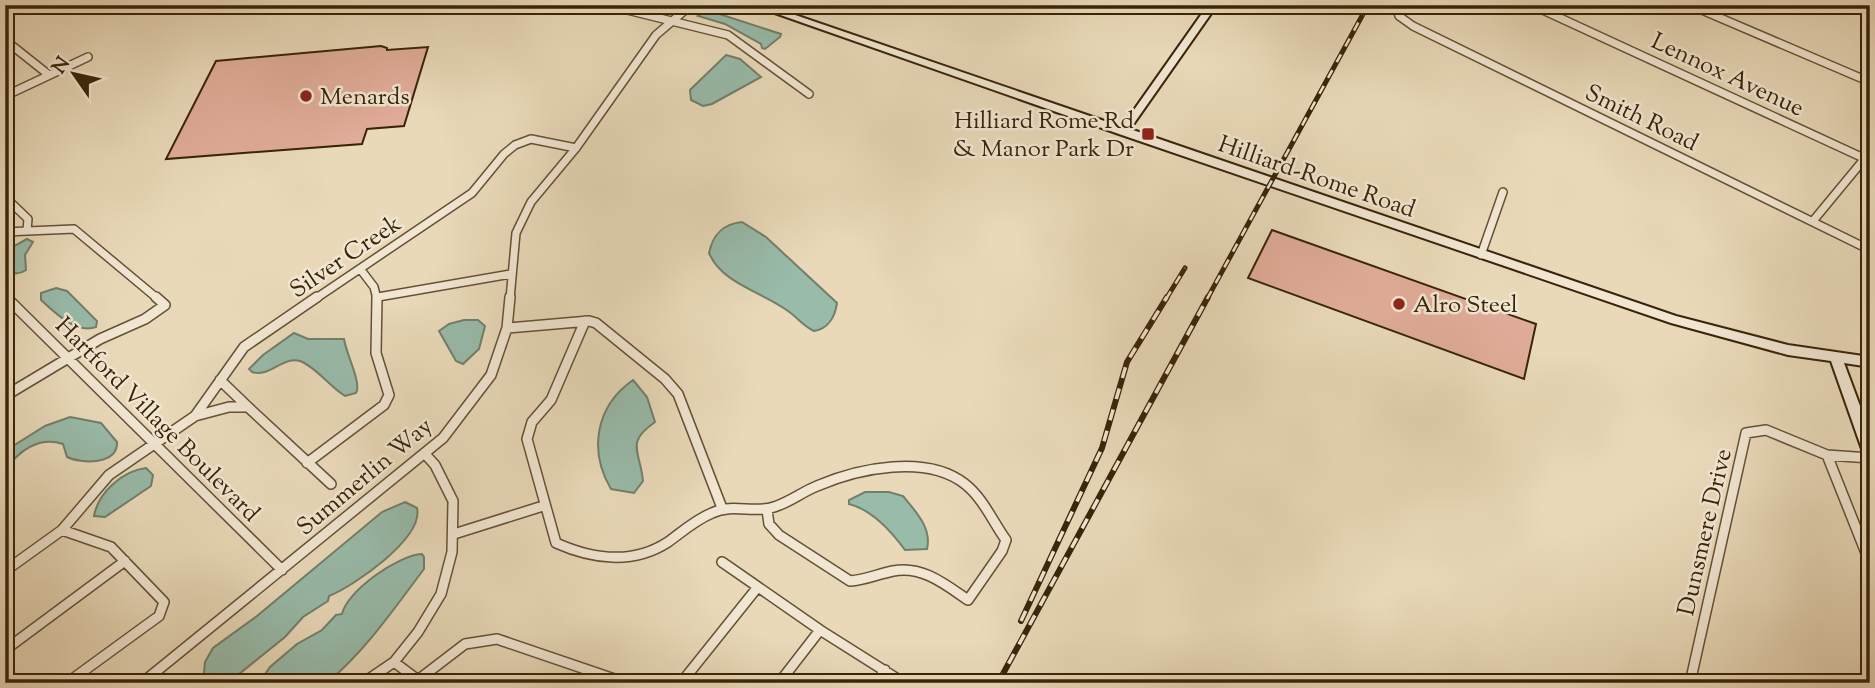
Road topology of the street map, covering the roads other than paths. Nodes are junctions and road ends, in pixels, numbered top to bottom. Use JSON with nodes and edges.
{"nodes":[{"id":1,"x":607,"y":5,"type":"edge"},
{"id":2,"x":691,"y":5,"type":"edge"},
{"id":3,"x":756,"y":5,"type":"edge"},
{"id":4,"x":1213,"y":5,"type":"edge"},
{"id":5,"x":1396,"y":5,"type":"edge"},
{"id":6,"x":1532,"y":5,"type":"edge"},
{"id":7,"x":1690,"y":5,"type":"edge"},
{"id":8,"x":1850,"y":5,"type":"edge"},
{"id":9,"x":1870,"y":13,"type":"edge"},
{"id":10,"x":673,"y":19,"type":"junction"},
{"id":11,"x":5,"y":40,"type":"edge"},
{"id":12,"x":88,"y":57,"type":"dead end"},
{"id":13,"x":49,"y":75,"type":"junction"},
{"id":14,"x":1870,"y":82,"type":"edge"},
{"id":15,"x":809,"y":94,"type":"dead end"},
{"id":16,"x":5,"y":96,"type":"edge"},
{"id":17,"x":1123,"y":132,"type":"junction"},
{"id":18,"x":576,"y":148,"type":"junction"},
{"id":19,"x":1868,"y":157,"type":"edge"},
{"id":20,"x":1503,"y":192,"type":"dead end"},
{"id":21,"x":5,"y":197,"type":"edge"},
{"id":22,"x":1813,"y":221,"type":"junction"},
{"id":23,"x":27,"y":230,"type":"junction"},
{"id":24,"x":7,"y":235,"type":"edge"},
{"id":25,"x":1870,"y":250,"type":"edge"},
{"id":26,"x":1481,"y":255,"type":"junction"},
{"id":27,"x":361,"y":270,"type":"junction"},
{"id":28,"x":510,"y":274,"type":"junction"},
{"id":29,"x":5,"y":296,"type":"edge"},
{"id":30,"x":378,"y":298,"type":"junction"},
{"id":31,"x":585,"y":321,"type":"junction"},
{"id":32,"x":507,"y":328,"type":"junction"},
{"id":33,"x":68,"y":357,"type":"junction"},
{"id":34,"x":1836,"y":358,"type":"junction"},
{"id":35,"x":1870,"y":362,"type":"edge"},
{"id":36,"x":220,"y":380,"type":"junction"},
{"id":37,"x":5,"y":396,"type":"edge"},
{"id":38,"x":248,"y":407,"type":"junction"},
{"id":39,"x":195,"y":415,"type":"junction"},
{"id":40,"x":156,"y":443,"type":"junction"},
{"id":41,"x":425,"y":454,"type":"junction"},
{"id":42,"x":1827,"y":455,"type":"junction"},
{"id":43,"x":1870,"y":455,"type":"edge"},
{"id":44,"x":307,"y":463,"type":"junction"},
{"id":45,"x":331,"y":484,"type":"dead end"},
{"id":46,"x":543,"y":506,"type":"junction"},
{"id":47,"x":722,"y":508,"type":"junction"},
{"id":48,"x":767,"y":510,"type":"junction"},
{"id":49,"x":62,"y":530,"type":"junction"},
{"id":50,"x":454,"y":534,"type":"junction"},
{"id":51,"x":125,"y":561,"type":"junction"},
{"id":52,"x":722,"y":562,"type":"dead end"},
{"id":53,"x":1870,"y":563,"type":"edge"},
{"id":54,"x":282,"y":570,"type":"junction"},
{"id":55,"x":5,"y":571,"type":"edge"},
{"id":56,"x":757,"y":587,"type":"junction"},
{"id":57,"x":820,"y":630,"type":"junction"},
{"id":58,"x":5,"y":650,"type":"edge"},
{"id":59,"x":394,"y":662,"type":"junction"},
{"id":60,"x":885,"y":670,"type":"junction"},
{"id":61,"x":417,"y":682,"type":"edge"},
{"id":62,"x":67,"y":683,"type":"edge"},
{"id":63,"x":142,"y":683,"type":"edge"},
{"id":64,"x":363,"y":683,"type":"edge"},
{"id":65,"x":626,"y":683,"type":"edge"},
{"id":66,"x":681,"y":683,"type":"edge"},
{"id":67,"x":779,"y":683,"type":"edge"},
{"id":68,"x":876,"y":683,"type":"edge"},
{"id":69,"x":904,"y":683,"type":"edge"},
{"id":70,"x":1690,"y":683,"type":"edge"}],
"edges":[{"from":1,"to":10,"type":"street"},
{"from":2,"to":10,"type":"street","name":"Summerlin Way"},
{"from":3,"to":17,"type":"main road","name":"Hilliard-Rome Road"},
{"from":4,"to":17,"type":"main road"},
{"from":5,"to":22,"type":"street","name":"Smith Road"},
{"from":6,"to":19,"type":"street","name":"Lennox Avenue"},
{"from":7,"to":14,"type":"street"},
{"from":8,"to":9,"type":"street"},
{"from":10,"to":15,"type":"street"},
{"from":10,"to":18,"type":"street","name":"Summerlin Way"},
{"from":11,"to":13,"type":"street"},
{"from":12,"to":13,"type":"street"},
{"from":13,"to":16,"type":"street"},
{"from":17,"to":26,"type":"main road","name":"Hilliard-Rome Road"},
{"from":18,"to":27,"type":"street","name":"Silver Creek"},
{"from":18,"to":28,"type":"street","name":"Summerlin Way"},
{"from":19,"to":22,"type":"street"},
{"from":20,"to":26,"type":"street"},
{"from":21,"to":23,"type":"street"},
{"from":22,"to":25,"type":"street","name":"Smith Road"},
{"from":23,"to":24,"type":"street"},
{"from":23,"to":33,"type":"street"},
{"from":26,"to":34,"type":"main road","name":"Hilliard-Rome Road"},
{"from":27,"to":30,"type":"street"},
{"from":27,"to":36,"type":"street","name":"Silver Creek"},
{"from":28,"to":30,"type":"street"},
{"from":28,"to":32,"type":"street","name":"Summerlin Way"},
{"from":29,"to":33,"type":"street","name":"Hartford Village Boulevard"},
{"from":30,"to":44,"type":"street"},
{"from":31,"to":32,"type":"street"},
{"from":31,"to":46,"type":"street"},
{"from":31,"to":47,"type":"street"},
{"from":32,"to":41,"type":"street","name":"Summerlin Way"},
{"from":33,"to":37,"type":"street"},
{"from":33,"to":40,"type":"street","name":"Hartford Village Boulevard"},
{"from":34,"to":35,"type":"main road","name":"Hilliard-Rome Road"},
{"from":34,"to":43,"type":"main road"},
{"from":36,"to":38,"type":"street"},
{"from":36,"to":39,"type":"street","name":"Silver Creek"},
{"from":38,"to":39,"type":"street"},
{"from":38,"to":44,"type":"street"},
{"from":39,"to":40,"type":"street","name":"Silver Creek"},
{"from":40,"to":49,"type":"street","name":"Silver Creek"},
{"from":40,"to":54,"type":"street","name":"Hartford Village Boulevard"},
{"from":41,"to":50,"type":"street"},
{"from":41,"to":54,"type":"street","name":"Summerlin Way"},
{"from":42,"to":43,"type":"street","name":"Dunsmere Drive"},
{"from":42,"to":53,"type":"street"},
{"from":42,"to":70,"type":"street","name":"Dunsmere Drive"},
{"from":44,"to":45,"type":"street"},
{"from":46,"to":47,"type":"street"},
{"from":46,"to":50,"type":"street"},
{"from":47,"to":48,"type":"street"},
{"from":48,"to":48,"type":"street"},
{"from":49,"to":51,"type":"street"},
{"from":49,"to":55,"type":"street","name":"Silver Creek"},
{"from":50,"to":59,"type":"street"},
{"from":51,"to":58,"type":"street"},
{"from":51,"to":62,"type":"street"},
{"from":52,"to":56,"type":"street"},
{"from":54,"to":63,"type":"street","name":"Summerlin Way"},
{"from":56,"to":57,"type":"street"},
{"from":56,"to":66,"type":"street"},
{"from":57,"to":60,"type":"street"},
{"from":57,"to":67,"type":"street"},
{"from":59,"to":61,"type":"street"},
{"from":59,"to":64,"type":"street"},
{"from":60,"to":68,"type":"street"},
{"from":60,"to":69,"type":"street"},
{"from":61,"to":65,"type":"street"}]}
